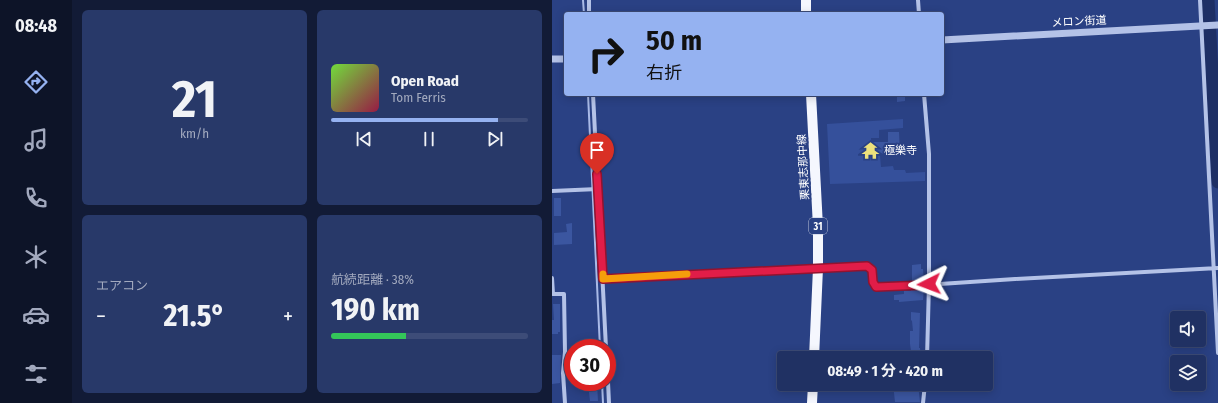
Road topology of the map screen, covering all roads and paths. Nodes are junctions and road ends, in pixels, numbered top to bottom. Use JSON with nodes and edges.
{"nodes":[{"id":1,"x":589,"y":0,"type":"edge"},
{"id":2,"x":806,"y":0,"type":"edge"},
{"id":3,"x":918,"y":0,"type":"edge"},
{"id":4,"x":1200,"y":0,"type":"edge"},
{"id":5,"x":589,"y":12,"type":"edge"},
{"id":6,"x":806,"y":12,"type":"edge"},
{"id":7,"x":919,"y":12,"type":"edge"},
{"id":8,"x":1217,"y":25,"type":"edge"},
{"id":9,"x":1203,"y":26,"type":"junction"},
{"id":10,"x":944,"y":40,"type":"edge"},
{"id":11,"x":564,"y":59,"type":"edge"},
{"id":12,"x":552,"y":60,"type":"edge"},
{"id":13,"x":593,"y":96,"type":"edge"},
{"id":14,"x":811,"y":96,"type":"edge"},
{"id":15,"x":924,"y":96,"type":"edge"},
{"id":16,"x":596,"y":189,"type":"junction"},
{"id":17,"x":552,"y":191,"type":"edge"},
{"id":18,"x":818,"y":268,"type":"junction"},
{"id":19,"x":1216,"y":269,"type":"edge"},
{"id":20,"x":552,"y":278,"type":"edge"},
{"id":21,"x":603,"y":279,"type":"junction"},
{"id":22,"x":929,"y":284,"type":"junction"},
{"id":23,"x":606,"y":339,"type":"edge"},
{"id":24,"x":814,"y":351,"type":"edge"},
{"id":25,"x":927,"y":351,"type":"edge"},
{"id":26,"x":1218,"y":354,"type":"edge"},
{"id":27,"x":608,"y":391,"type":"edge"},
{"id":28,"x":813,"y":391,"type":"edge"},
{"id":29,"x":924,"y":391,"type":"edge"},
{"id":30,"x":565,"y":403,"type":"edge"},
{"id":31,"x":609,"y":403,"type":"edge"},
{"id":32,"x":812,"y":403,"type":"edge"},
{"id":33,"x":923,"y":403,"type":"edge"}],
"edges":[{"from":1,"to":5,"type":"street"},
{"from":2,"to":6,"type":"main road"},
{"from":3,"to":7,"type":"street"},
{"from":4,"to":9,"type":"street"},
{"from":8,"to":9,"type":"street","name":"メロン街道"},
{"from":9,"to":10,"type":"street","name":"メロン街道"},
{"from":9,"to":19,"type":"street"},
{"from":11,"to":12,"type":"street"},
{"from":13,"to":16,"type":"street"},
{"from":14,"to":18,"type":"main road","name":"栗東志那中線","number":"31"},
{"from":15,"to":22,"type":"street"},
{"from":16,"to":17,"type":"street"},
{"from":16,"to":21,"type":"street"},
{"from":18,"to":21,"type":"street"},
{"from":18,"to":22,"type":"street"},
{"from":18,"to":24,"type":"main road","name":"栗東志那中線","number":"31"},
{"from":19,"to":22,"type":"street"},
{"from":19,"to":26,"type":"street"},
{"from":20,"to":30,"type":"street"},
{"from":21,"to":23,"type":"street"},
{"from":22,"to":25,"type":"street"},
{"from":27,"to":31,"type":"street"},
{"from":28,"to":32,"type":"main road"},
{"from":29,"to":33,"type":"street"}]}
